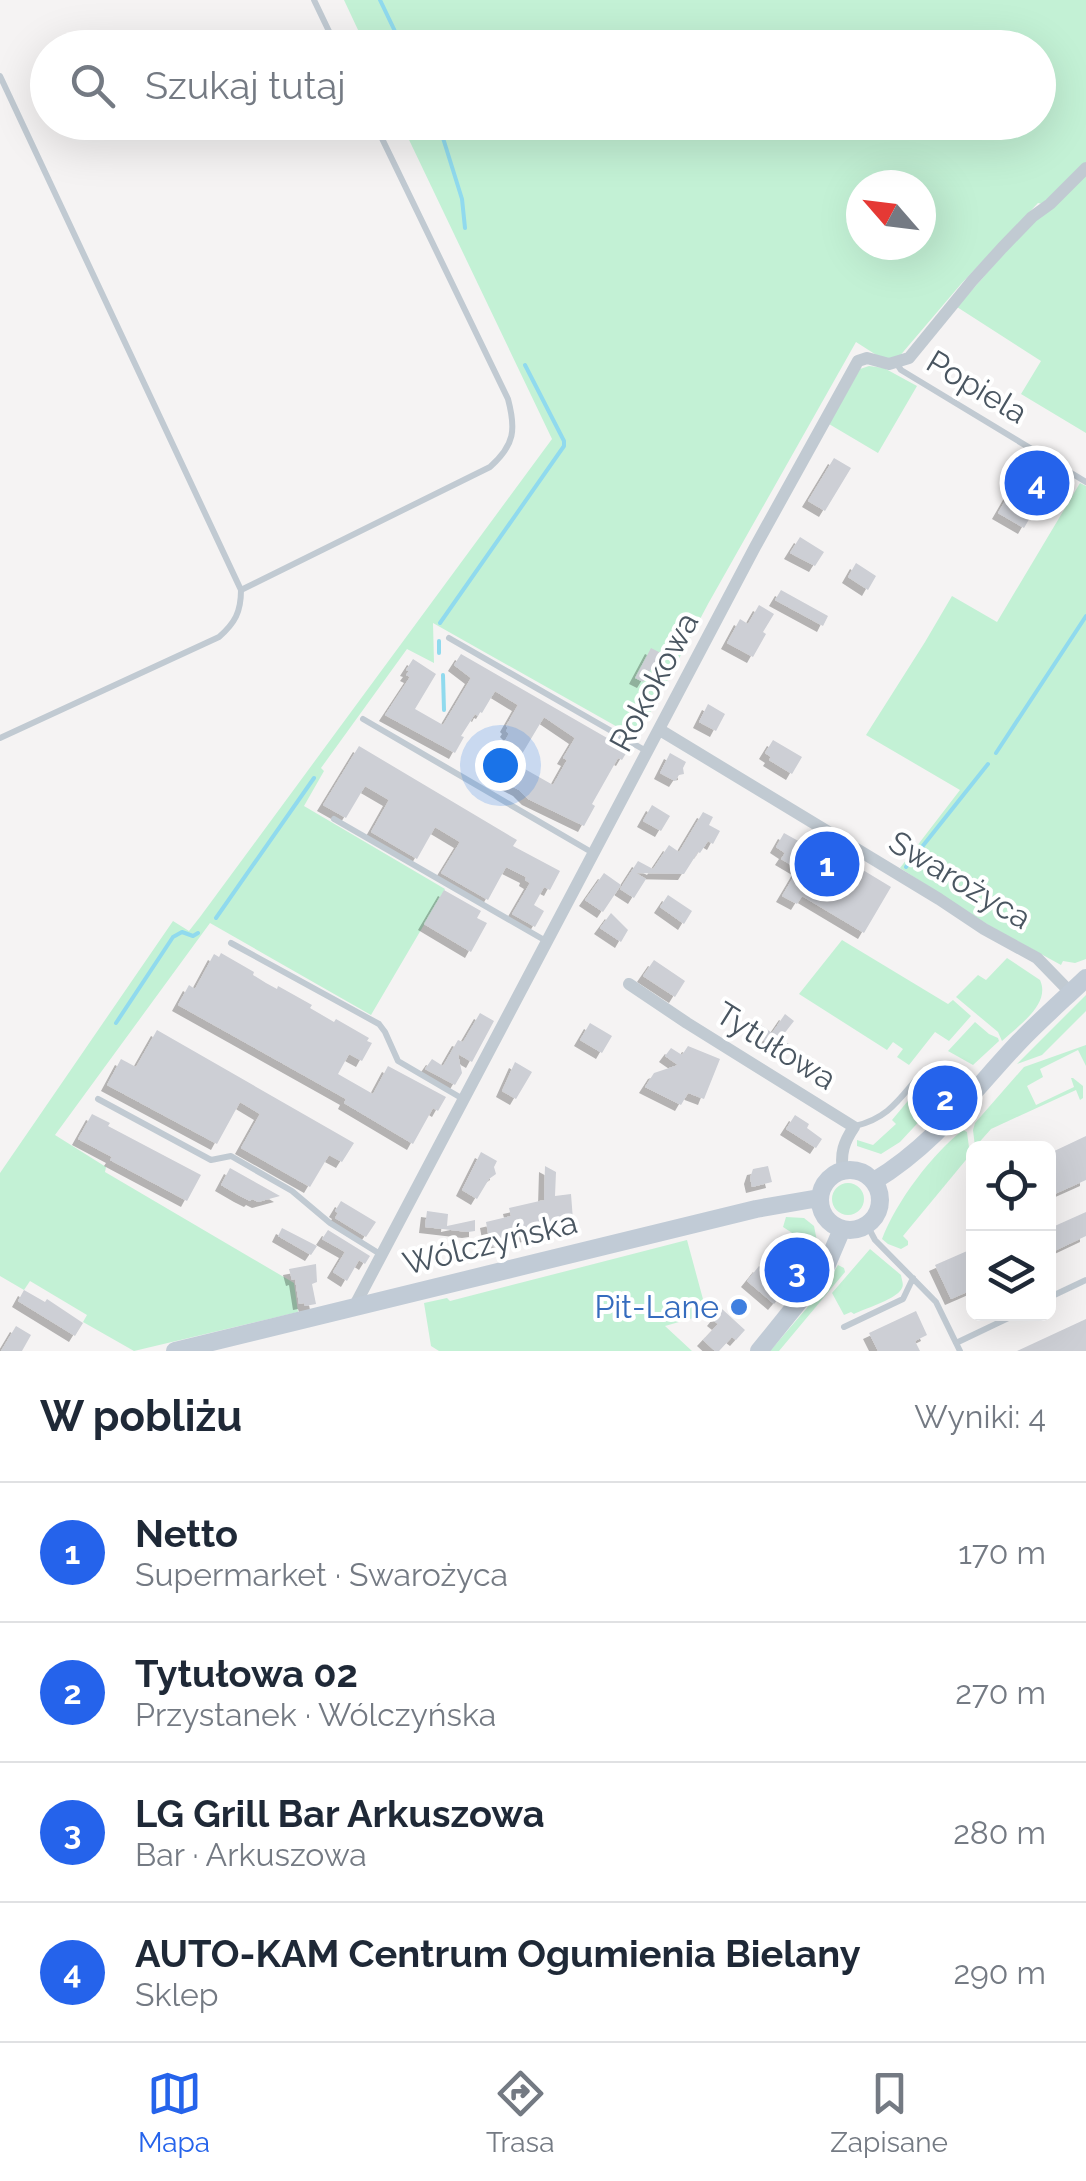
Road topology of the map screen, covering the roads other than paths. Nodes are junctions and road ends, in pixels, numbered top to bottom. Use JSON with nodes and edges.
{"nodes":[{"id":1,"x":314,"y":0,"type":"edge"},
{"id":2,"x":329,"y":30,"type":"edge"},
{"id":3,"x":0,"y":76,"type":"edge"},
{"id":4,"x":30,"y":140,"type":"edge"},
{"id":5,"x":30,"y":140,"type":"edge"},
{"id":6,"x":383,"y":140,"type":"edge"},
{"id":7,"x":1086,"y":168,"type":"edge"},
{"id":8,"x":896,"y":363,"type":"junction"},
{"id":9,"x":1086,"y":482,"type":"edge"},
{"id":10,"x":241,"y":590,"type":"junction"},
{"id":11,"x":450,"y":638,"type":"dead end"},
{"id":12,"x":362,"y":719,"type":"dead end"},
{"id":13,"x":660,"y":730,"type":"junction"},
{"id":14,"x":0,"y":738,"type":"edge"},
{"id":15,"x":648,"y":752,"type":"junction"},
{"id":16,"x":334,"y":819,"type":"dead end"},
{"id":17,"x":594,"y":854,"type":"junction"},
{"id":18,"x":547,"y":942,"type":"junction"},
{"id":19,"x":231,"y":943,"type":"dead end"},
{"id":20,"x":1086,"y":978,"type":"edge"},
{"id":21,"x":630,"y":984,"type":"dead end"},
{"id":22,"x":1070,"y":992,"type":"junction"},
{"id":23,"x":921,"y":1074,"type":"dead end"},
{"id":24,"x":98,"y":1099,"type":"dead end"},
{"id":25,"x":464,"y":1099,"type":"junction"},
{"id":26,"x":854,"y":1127,"type":"junction"},
{"id":27,"x":843,"y":1171,"type":"junction"},
{"id":28,"x":874,"y":1181,"type":"junction"},
{"id":29,"x":819,"y":1198,"type":"junction"},
{"id":30,"x":867,"y":1225,"type":"junction"},
{"id":31,"x":842,"y":1229,"type":"junction"},
{"id":32,"x":381,"y":1254,"type":"junction"},
{"id":33,"x":913,"y":1278,"type":"junction"},
{"id":34,"x":1086,"y":1280,"type":"edge"},
{"id":35,"x":1056,"y":1294,"type":"edge"},
{"id":36,"x":354,"y":1307,"type":"junction"},
{"id":37,"x":1004,"y":1321,"type":"edge"},
{"id":38,"x":844,"y":1328,"type":"dead end"},
{"id":39,"x":958,"y":1347,"type":"edge"},
{"id":40,"x":176,"y":1351,"type":"edge"},
{"id":41,"x":759,"y":1351,"type":"edge"}],
"edges":[{"from":1,"to":2,"type":"lane"},
{"from":3,"to":5,"type":"lane"},
{"from":4,"to":10,"type":"lane"},
{"from":6,"to":10,"type":"lane"},
{"from":7,"to":8,"type":"street"},
{"from":8,"to":9,"type":"lane","name":"Popiela"},
{"from":8,"to":13,"type":"street","name":"Rokokowa"},
{"from":10,"to":14,"type":"lane"},
{"from":11,"to":15,"type":"lane"},
{"from":12,"to":17,"type":"lane"},
{"from":13,"to":15,"type":"street","name":"Rokokowa"},
{"from":13,"to":22,"type":"street","name":"Swarożyca"},
{"from":15,"to":17,"type":"street","name":"Rokokowa"},
{"from":16,"to":18,"type":"lane"},
{"from":17,"to":18,"type":"street","name":"Rokokowa"},
{"from":18,"to":25,"type":"street","name":"Rokokowa"},
{"from":19,"to":25,"type":"lane"},
{"from":20,"to":22,"type":"street"},
{"from":21,"to":26,"type":"street","name":"Tytułowa"},
{"from":22,"to":28,"type":"street"},
{"from":23,"to":26,"type":"lane"},
{"from":24,"to":32,"type":"lane"},
{"from":25,"to":32,"type":"street","name":"Rokokowa"},
{"from":26,"to":27,"type":"street","name":"Tytułowa"},
{"from":27,"to":28,"type":"street"},
{"from":27,"to":29,"type":"street"},
{"from":28,"to":30,"type":"street"},
{"from":29,"to":31,"type":"street"},
{"from":29,"to":36,"type":"street","name":"Wólczyńska"},
{"from":30,"to":31,"type":"street"},
{"from":30,"to":33,"type":"lane"},
{"from":31,"to":41,"type":"street"},
{"from":32,"to":36,"type":"street","name":"Rokokowa"},
{"from":33,"to":38,"type":"lane"},
{"from":33,"to":39,"type":"lane"},
{"from":34,"to":35,"type":"lane"},
{"from":36,"to":40,"type":"street","name":"Wólczyńska"},
{"from":37,"to":39,"type":"lane"}]}
